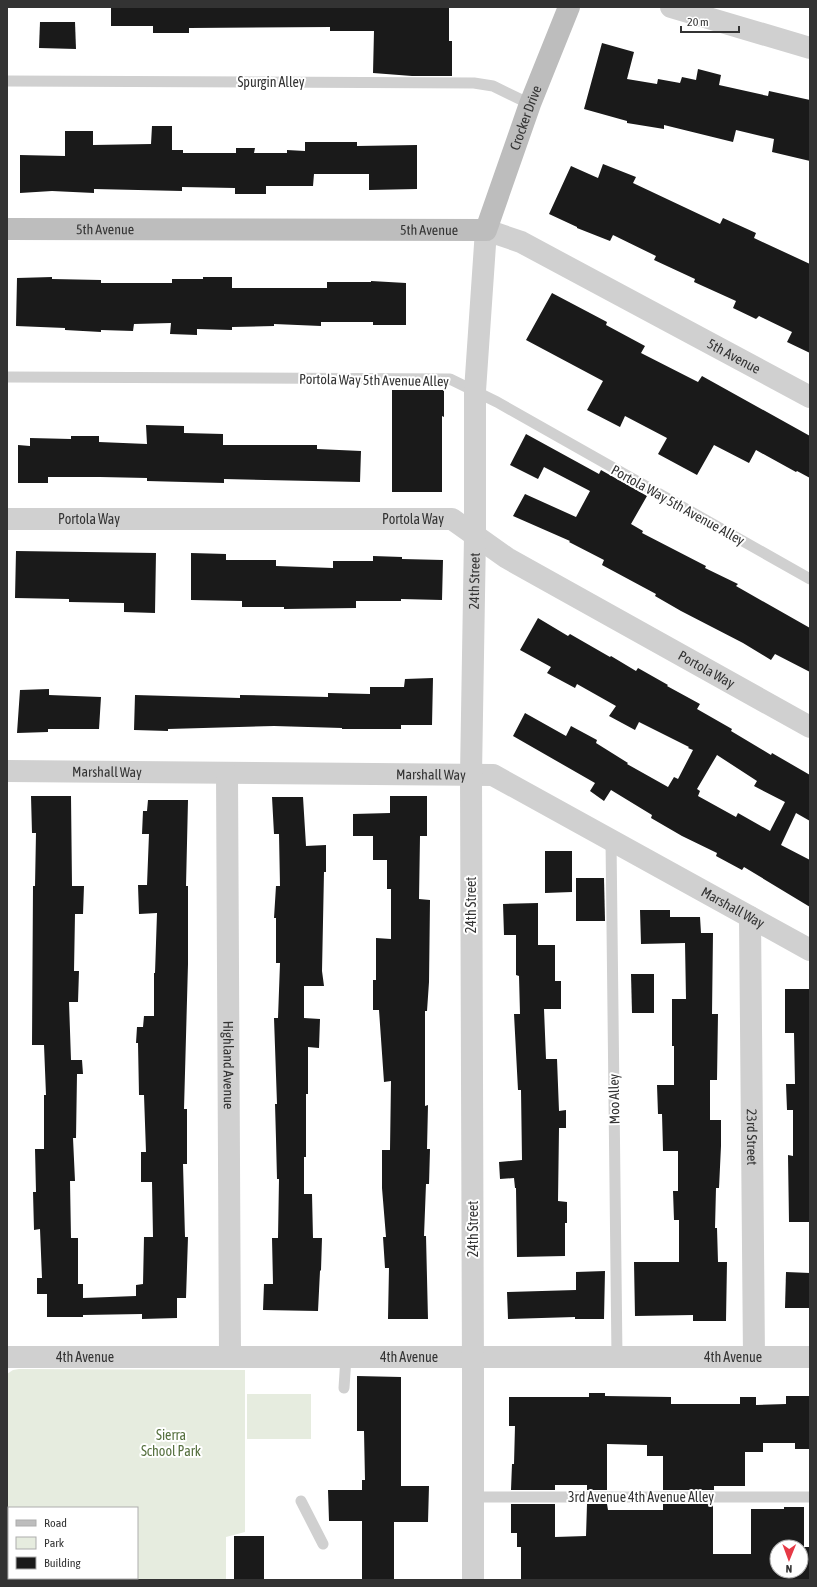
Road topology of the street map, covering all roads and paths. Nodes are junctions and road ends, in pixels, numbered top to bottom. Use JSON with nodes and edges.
{"nodes":[{"id":1,"x":569,"y":7,"type":"edge"},
{"id":2,"x":671,"y":7,"type":"edge"},
{"id":3,"x":810,"y":48,"type":"edge"},
{"id":4,"x":7,"y":81,"type":"edge"},
{"id":5,"x":530,"y":104,"type":"junction"},
{"id":6,"x":7,"y":229,"type":"edge"},
{"id":7,"x":486,"y":230,"type":"junction"},
{"id":8,"x":7,"y":377,"type":"edge"},
{"id":9,"x":474,"y":391,"type":"junction"},
{"id":10,"x":810,"y":397,"type":"edge"},
{"id":11,"x":7,"y":519,"type":"edge"},
{"id":12,"x":475,"y":536,"type":"junction"},
{"id":13,"x":810,"y":579,"type":"edge"},
{"id":14,"x":810,"y":727,"type":"edge"},
{"id":15,"x":7,"y":771,"type":"edge"},
{"id":16,"x":227,"y":773,"type":"junction"},
{"id":17,"x":471,"y":775,"type":"junction"},
{"id":18,"x":611,"y":840,"type":"junction"},
{"id":19,"x":750,"y":917,"type":"junction"},
{"id":20,"x":810,"y":950,"type":"edge"},
{"id":21,"x":230,"y":1356,"type":"junction"},
{"id":22,"x":7,"y":1357,"type":"edge"},
{"id":23,"x":346,"y":1357,"type":"junction"},
{"id":24,"x":473,"y":1357,"type":"junction"},
{"id":25,"x":617,"y":1357,"type":"junction"},
{"id":26,"x":754,"y":1357,"type":"junction"},
{"id":27,"x":810,"y":1357,"type":"edge"},
{"id":28,"x":344,"y":1388,"type":"dead end"},
{"id":29,"x":473,"y":1497,"type":"junction"},
{"id":30,"x":810,"y":1497,"type":"edge"},
{"id":31,"x":301,"y":1501,"type":"dead end"},
{"id":32,"x":323,"y":1544,"type":"dead end"},
{"id":33,"x":472,"y":1580,"type":"edge"}],
"edges":[{"from":1,"to":5,"type":"street","name":"Crocker Drive"},
{"from":2,"to":3,"type":"street"},
{"from":4,"to":5,"type":"lane","name":"Spurgin Alley"},
{"from":5,"to":7,"type":"street","name":"Crocker Drive"},
{"from":6,"to":7,"type":"street","name":"5th Avenue"},
{"from":7,"to":9,"type":"street","name":"24th Street"},
{"from":7,"to":10,"type":"street","name":"5th Avenue"},
{"from":8,"to":9,"type":"lane","name":"Portola Way 5th Avenue Alley"},
{"from":9,"to":12,"type":"street","name":"24th Street"},
{"from":9,"to":13,"type":"lane","name":"Portola Way 5th Avenue Alley"},
{"from":11,"to":12,"type":"street","name":"Portola Way"},
{"from":12,"to":14,"type":"street","name":"Portola Way"},
{"from":12,"to":17,"type":"street","name":"24th Street"},
{"from":15,"to":16,"type":"street","name":"Marshall Way"},
{"from":16,"to":17,"type":"street","name":"Marshall Way"},
{"from":16,"to":21,"type":"street","name":"Highland Avenue"},
{"from":17,"to":18,"type":"street","name":"Marshall Way"},
{"from":17,"to":24,"type":"street","name":"24th Street"},
{"from":18,"to":19,"type":"street","name":"Marshall Way"},
{"from":18,"to":25,"type":"lane","name":"Moo Alley"},
{"from":19,"to":20,"type":"street","name":"Marshall Way"},
{"from":19,"to":26,"type":"street","name":"23rd Street"},
{"from":21,"to":22,"type":"street","name":"4th Avenue"},
{"from":21,"to":23,"type":"street","name":"4th Avenue"},
{"from":23,"to":24,"type":"street","name":"4th Avenue"},
{"from":23,"to":28,"type":"lane"},
{"from":24,"to":25,"type":"street","name":"4th Avenue"},
{"from":24,"to":29,"type":"street","name":"24th Street"},
{"from":25,"to":26,"type":"street","name":"4th Avenue"},
{"from":26,"to":27,"type":"street","name":"4th Avenue"},
{"from":29,"to":30,"type":"lane","name":"3rd Avenue 4th Avenue Alley"},
{"from":29,"to":33,"type":"street","name":"24th Street"},
{"from":31,"to":32,"type":"lane"}]}
